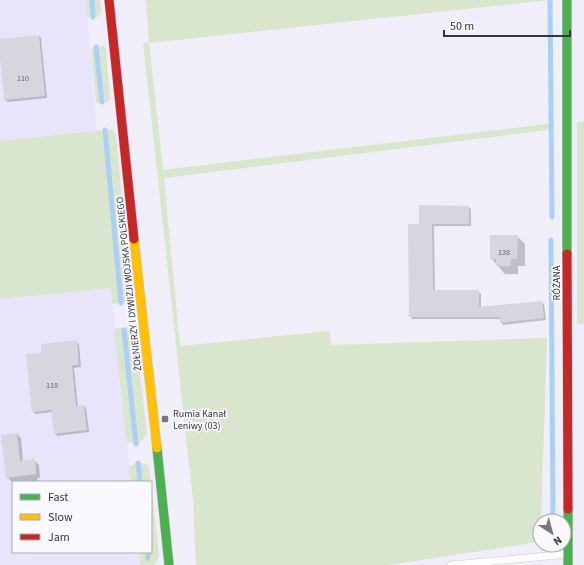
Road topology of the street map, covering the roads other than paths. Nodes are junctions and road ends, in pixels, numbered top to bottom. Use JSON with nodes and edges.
{"nodes":[{"id":1,"x":109,"y":0,"type":"edge"},
{"id":2,"x":567,"y":0,"type":"edge"},
{"id":3,"x":568,"y":554,"type":"junction"},
{"id":4,"x":169,"y":565,"type":"edge"},
{"id":5,"x":451,"y":565,"type":"edge"},
{"id":6,"x":568,"y":565,"type":"edge"}],
"edges":[{"from":1,"to":4,"type":"street","name":"ŻOŁNIERZY I DYWIZJI WOJSKA POLSKIEGO"},
{"from":2,"to":3,"type":"street","name":"RÓŻANA"},
{"from":3,"to":5,"type":"lane"},
{"from":3,"to":6,"type":"street","name":"RÓŻANA"}]}
